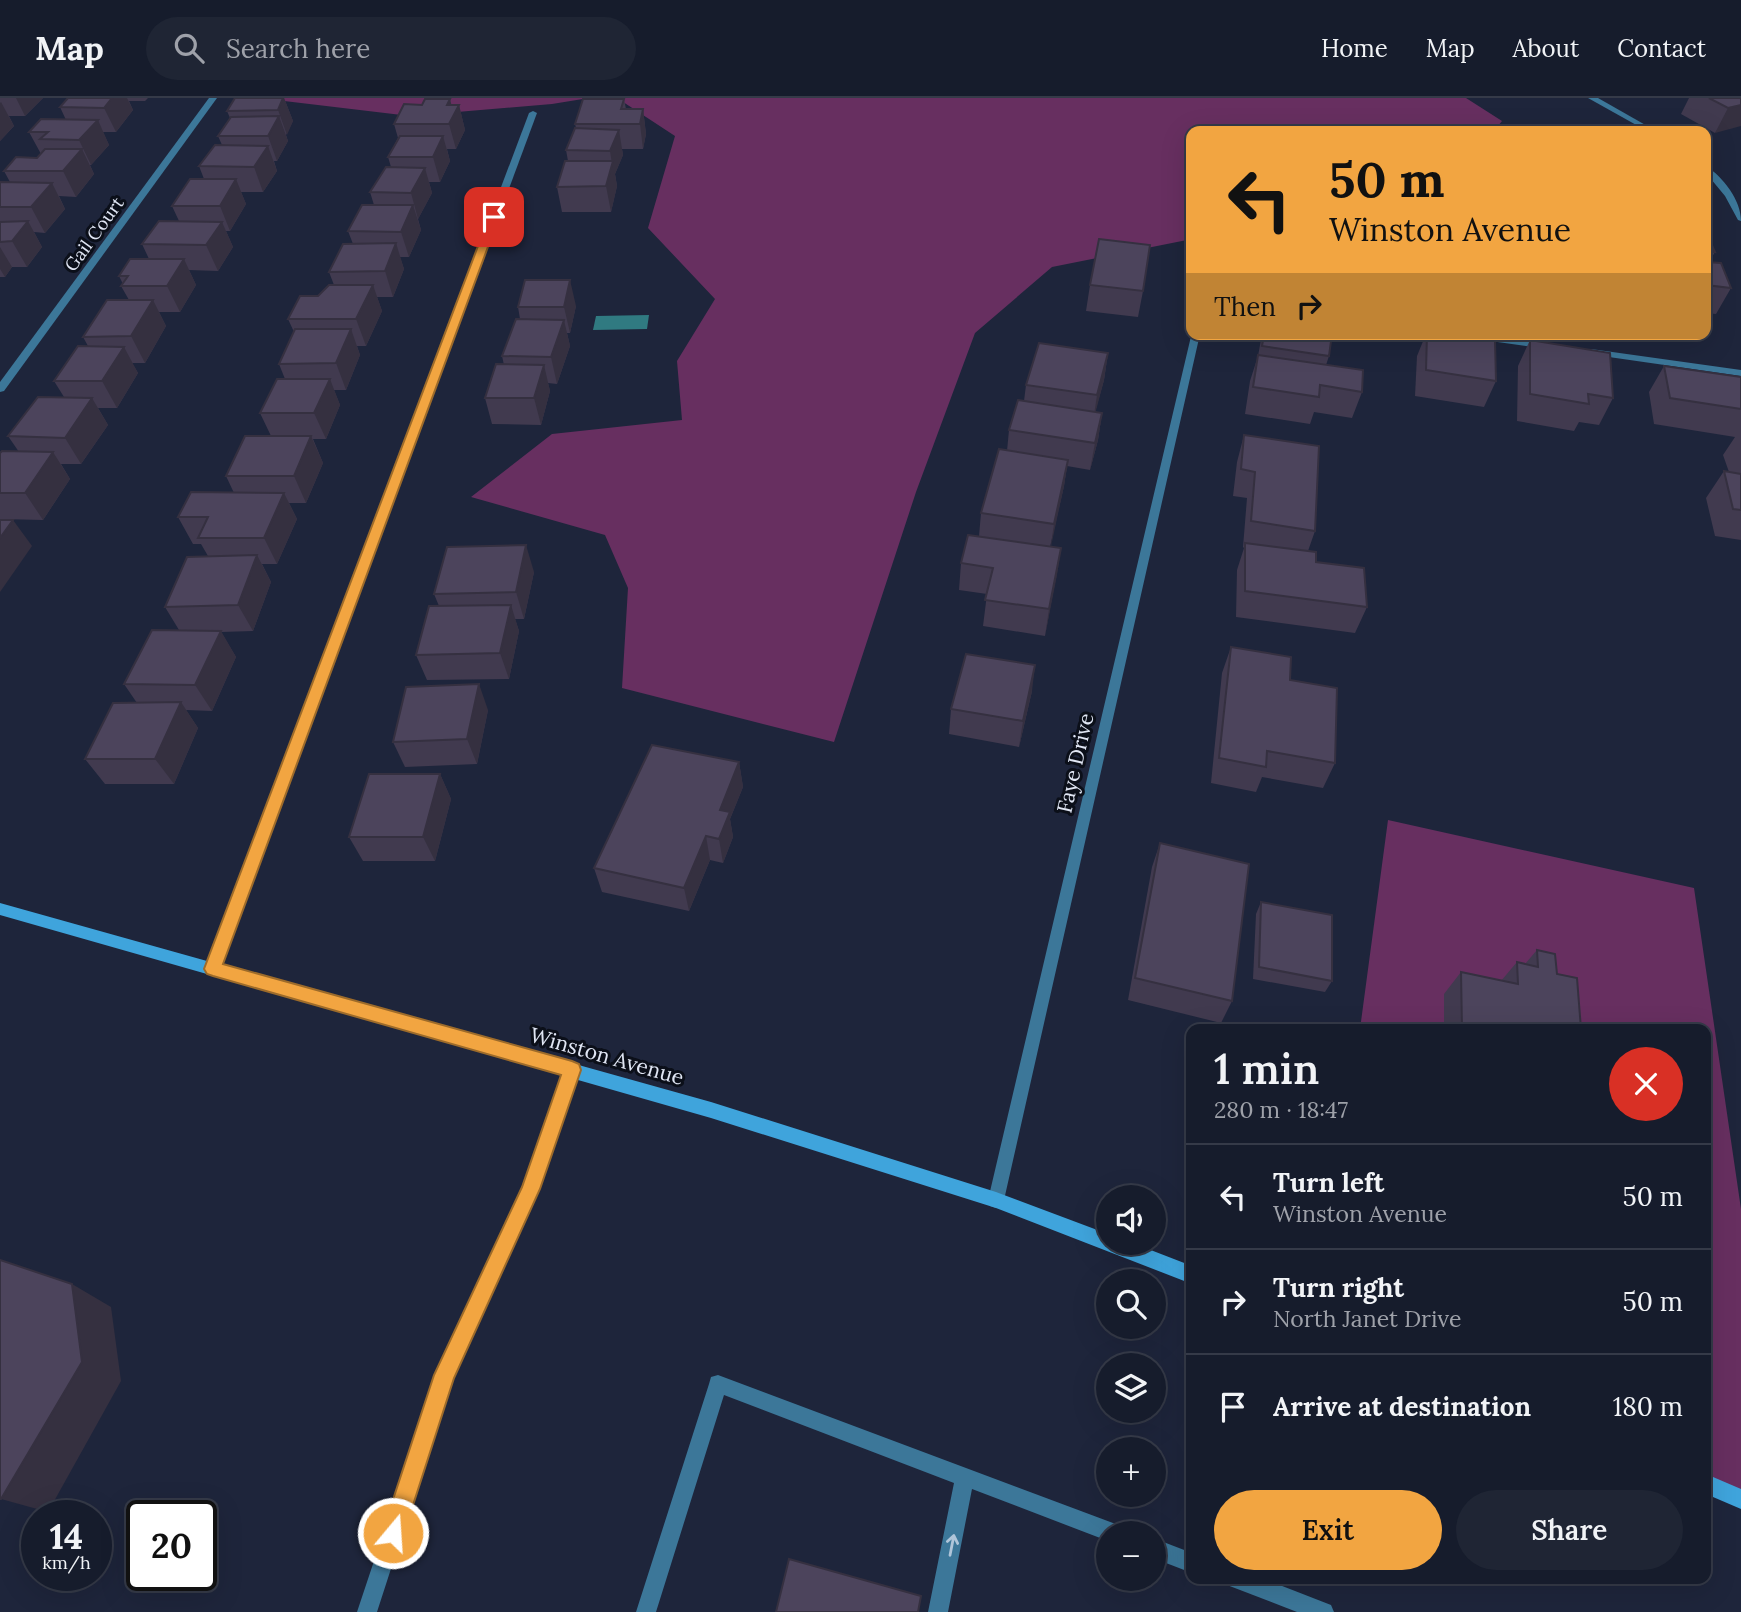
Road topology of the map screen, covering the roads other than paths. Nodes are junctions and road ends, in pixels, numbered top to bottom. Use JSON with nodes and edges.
{"nodes":[{"id":1,"x":213,"y":98,"type":"edge"},
{"id":2,"x":1592,"y":98,"type":"edge"},
{"id":3,"x":533,"y":113,"type":"dead end"},
{"id":4,"x":1643,"y":126,"type":"edge"},
{"id":5,"x":1711,"y":174,"type":"edge"},
{"id":6,"x":1741,"y":218,"type":"edge"},
{"id":7,"x":1194,"y":340,"type":"edge"},
{"id":8,"x":1505,"y":340,"type":"edge"},
{"id":9,"x":1555,"y":347,"type":"edge"},
{"id":10,"x":1581,"y":351,"type":"edge"},
{"id":11,"x":1741,"y":373,"type":"edge"},
{"id":12,"x":0,"y":389,"type":"edge"},
{"id":13,"x":0,"y":909,"type":"edge"},
{"id":14,"x":213,"y":969,"type":"junction"},
{"id":15,"x":572,"y":1070,"type":"junction"},
{"id":16,"x":996,"y":1200,"type":"junction"},
{"id":17,"x":1186,"y":1273,"type":"edge"},
{"id":18,"x":965,"y":1476,"type":"junction"},
{"id":19,"x":1711,"y":1485,"type":"edge"},
{"id":20,"x":1741,"y":1499,"type":"edge"},
{"id":21,"x":1096,"y":1526,"type":"edge"},
{"id":22,"x":1166,"y":1553,"type":"edge"},
{"id":23,"x":1186,"y":1561,"type":"edge"},
{"id":24,"x":1250,"y":1584,"type":"edge"},
{"id":25,"x":368,"y":1612,"type":"edge"},
{"id":26,"x":646,"y":1612,"type":"edge"},
{"id":27,"x":939,"y":1612,"type":"edge"},
{"id":28,"x":1324,"y":1612,"type":"edge"}],
"edges":[{"from":1,"to":12,"type":"street","name":"Gail Court"},
{"from":2,"to":4,"type":"street"},
{"from":3,"to":14,"type":"street"},
{"from":5,"to":6,"type":"street"},
{"from":7,"to":16,"type":"street","name":"Faye Drive"},
{"from":8,"to":9,"type":"street"},
{"from":10,"to":11,"type":"street"},
{"from":13,"to":14,"type":"main road","name":"Winston Avenue"},
{"from":14,"to":15,"type":"main road","name":"Winston Avenue"},
{"from":15,"to":16,"type":"main road","name":"Winston Avenue"},
{"from":15,"to":25,"type":"street"},
{"from":16,"to":17,"type":"main road","name":"Winston Avenue"},
{"from":18,"to":21,"type":"street"},
{"from":18,"to":26,"type":"street"},
{"from":27,"to":18,"type":"street","one_way":true},
{"from":19,"to":20,"type":"main road"},
{"from":22,"to":23,"type":"street"},
{"from":24,"to":28,"type":"street"}]}
